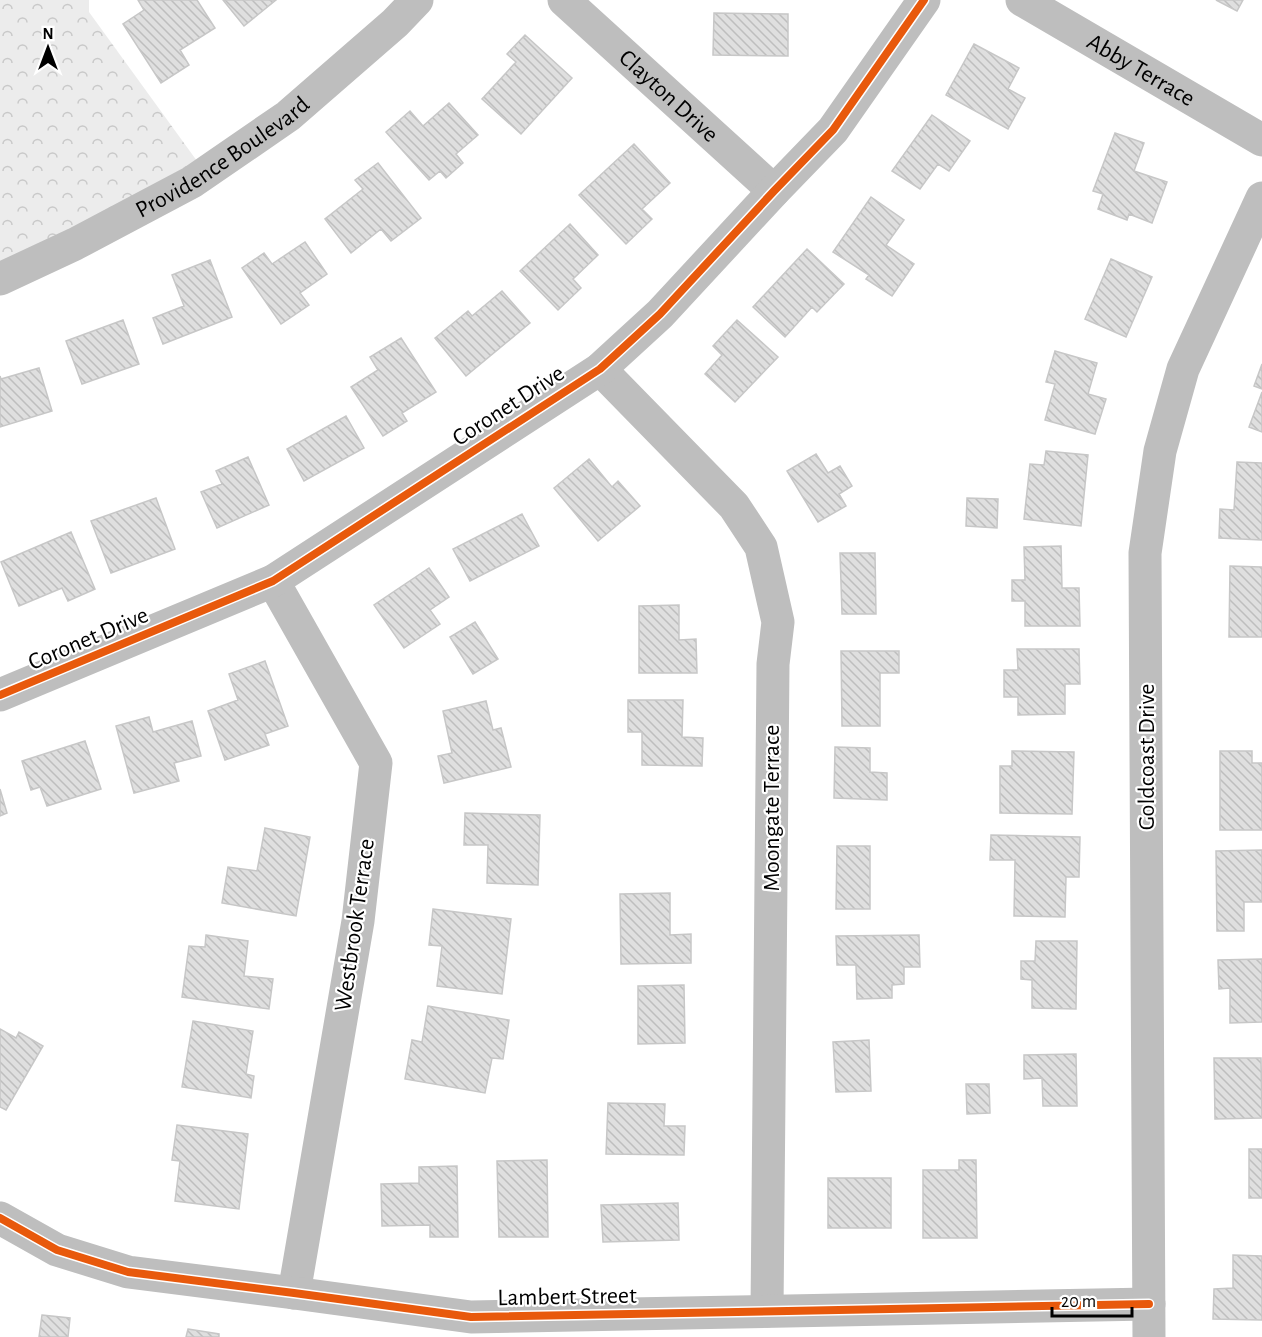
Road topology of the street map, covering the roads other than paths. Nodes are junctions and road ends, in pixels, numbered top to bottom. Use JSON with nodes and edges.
{"nodes":[{"id":1,"x":417,"y":0,"type":"edge"},
{"id":2,"x":564,"y":0,"type":"edge"},
{"id":3,"x":924,"y":0,"type":"edge"},
{"id":4,"x":1022,"y":0,"type":"edge"},
{"id":5,"x":1262,"y":140,"type":"edge"},
{"id":6,"x":774,"y":191,"type":"junction"},
{"id":7,"x":1262,"y":198,"type":"edge"},
{"id":8,"x":0,"y":279,"type":"edge"},
{"id":9,"x":600,"y":369,"type":"junction"},
{"id":10,"x":273,"y":581,"type":"junction"},
{"id":11,"x":0,"y":696,"type":"edge"},
{"id":12,"x":0,"y":1218,"type":"edge"},
{"id":13,"x":294,"y":1293,"type":"junction"},
{"id":14,"x":1149,"y":1304,"type":"junction"},
{"id":15,"x":768,"y":1311,"type":"junction"},
{"id":16,"x":1149,"y":1337,"type":"edge"}],
"edges":[{"from":1,"to":8,"type":"street","name":"Providence Boulevard"},
{"from":2,"to":6,"type":"street","name":"Clayton Drive"},
{"from":3,"to":6,"type":"street","name":"Coronet Drive"},
{"from":4,"to":5,"type":"street","name":"Abby Terrace"},
{"from":6,"to":9,"type":"street","name":"Coronet Drive"},
{"from":7,"to":14,"type":"street","name":"Goldcoast Drive"},
{"from":9,"to":10,"type":"street","name":"Coronet Drive"},
{"from":9,"to":15,"type":"street","name":"Moongate Terrace"},
{"from":10,"to":11,"type":"street","name":"Coronet Drive"},
{"from":10,"to":13,"type":"street","name":"Westbrook Terrace"},
{"from":12,"to":13,"type":"street","name":"Lambert Street"},
{"from":13,"to":15,"type":"street","name":"Lambert Street"},
{"from":14,"to":15,"type":"street","name":"Lambert Street"},
{"from":14,"to":16,"type":"street","name":"Goldcoast Drive"}]}
